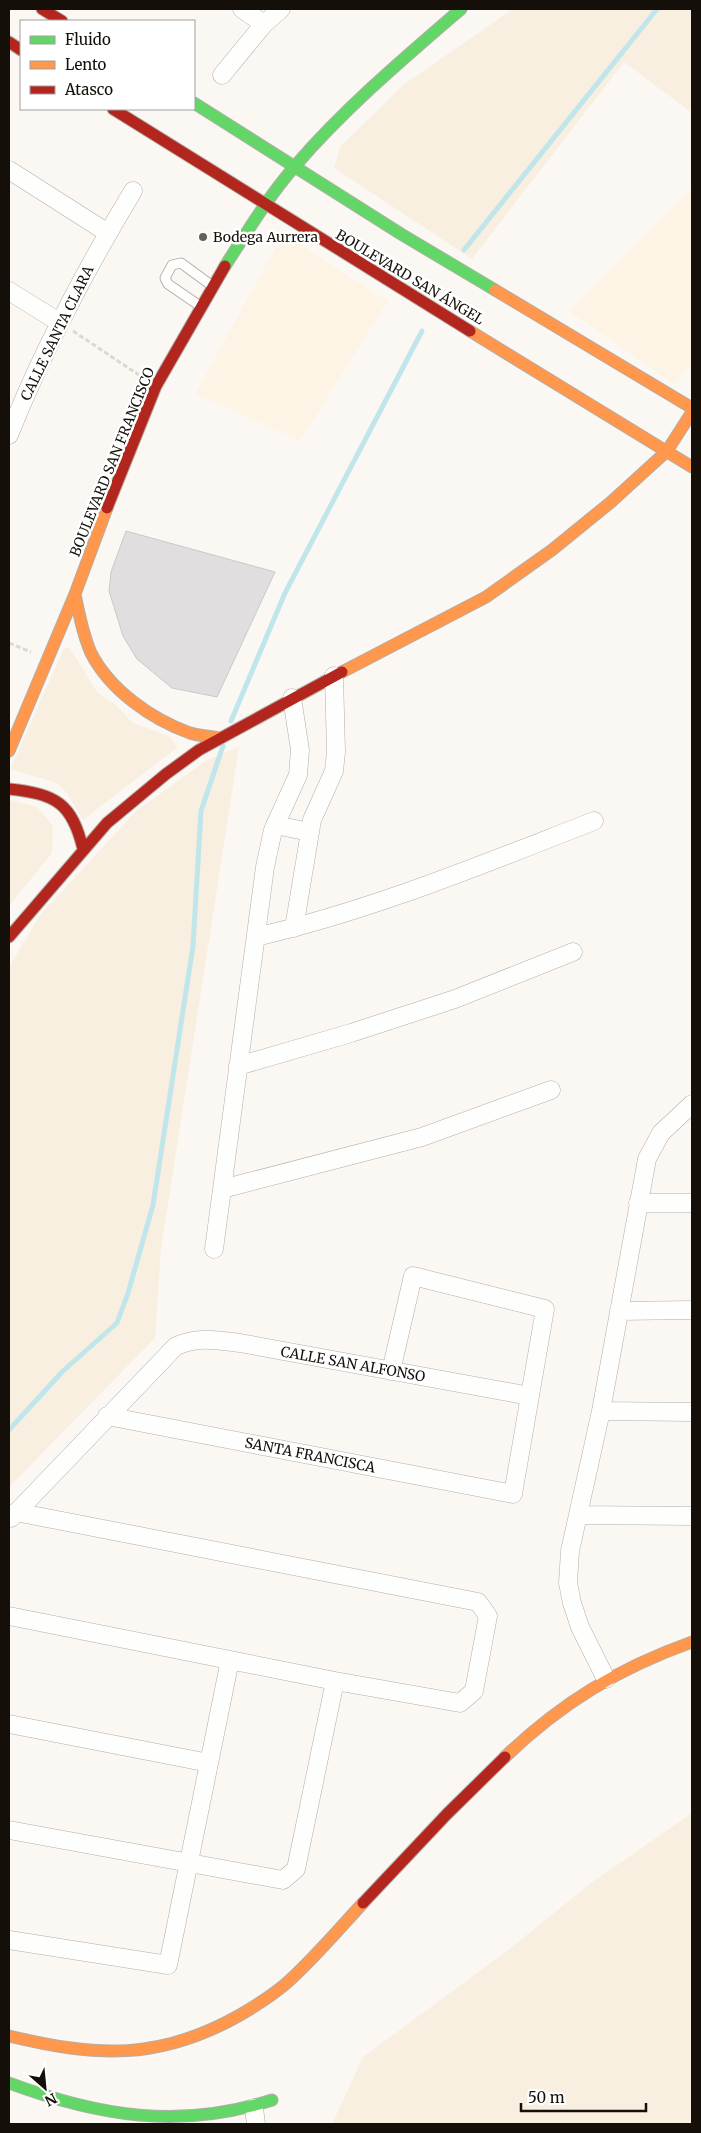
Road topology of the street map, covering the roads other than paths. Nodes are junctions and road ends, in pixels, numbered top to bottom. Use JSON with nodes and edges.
{"nodes":[{"id":1,"x":42,"y":9,"type":"edge"},
{"id":2,"x":242,"y":9,"type":"edge"},
{"id":3,"x":281,"y":9,"type":"edge"},
{"id":4,"x":462,"y":9,"type":"edge"},
{"id":5,"x":60,"y":20,"type":"edge"},
{"id":6,"x":264,"y":24,"type":"junction"},
{"id":7,"x":9,"y":42,"type":"edge"},
{"id":8,"x":20,"y":49,"type":"edge"},
{"id":9,"x":222,"y":75,"type":"dead end"},
{"id":10,"x":195,"y":104,"type":"edge"},
{"id":11,"x":115,"y":110,"type":"edge"},
{"id":12,"x":295,"y":166,"type":"junction"},
{"id":13,"x":9,"y":170,"type":"edge"},
{"id":14,"x":133,"y":191,"type":"dead end"},
{"id":15,"x":265,"y":206,"type":"junction"},
{"id":16,"x":108,"y":233,"type":"junction"},
{"id":17,"x":212,"y":286,"type":"junction"},
{"id":18,"x":9,"y":291,"type":"edge"},
{"id":19,"x":200,"y":306,"type":"junction"},
{"id":20,"x":59,"y":322,"type":"junction"},
{"id":21,"x":692,"y":410,"type":"edge"},
{"id":22,"x":11,"y":423,"type":"edge"},
{"id":23,"x":667,"y":451,"type":"junction"},
{"id":24,"x":692,"y":467,"type":"edge"},
{"id":25,"x":75,"y":594,"type":"junction"},
{"id":26,"x":334,"y":676,"type":"junction"},
{"id":27,"x":292,"y":698,"type":"junction"},
{"id":28,"x":220,"y":738,"type":"junction"},
{"id":29,"x":9,"y":750,"type":"edge"},
{"id":30,"x":9,"y":789,"type":"edge"},
{"id":31,"x":594,"y":821,"type":"dead end"},
{"id":32,"x":275,"y":825,"type":"junction"},
{"id":33,"x":310,"y":832,"type":"junction"},
{"id":34,"x":83,"y":849,"type":"junction"},
{"id":35,"x":294,"y":928,"type":"junction"},
{"id":36,"x":256,"y":936,"type":"junction"},
{"id":37,"x":9,"y":937,"type":"edge"},
{"id":38,"x":573,"y":952,"type":"dead end"},
{"id":39,"x":238,"y":1066,"type":"junction"},
{"id":40,"x":551,"y":1090,"type":"dead end"},
{"id":41,"x":692,"y":1104,"type":"edge"},
{"id":42,"x":222,"y":1189,"type":"junction"},
{"id":43,"x":638,"y":1203,"type":"junction"},
{"id":44,"x":692,"y":1203,"type":"edge"},
{"id":45,"x":214,"y":1249,"type":"dead end"},
{"id":46,"x":692,"y":1310,"type":"edge"},
{"id":47,"x":619,"y":1311,"type":"junction"},
{"id":48,"x":391,"y":1371,"type":"junction"},
{"id":49,"x":530,"y":1396,"type":"junction"},
{"id":50,"x":601,"y":1411,"type":"junction"},
{"id":51,"x":692,"y":1412,"type":"edge"},
{"id":52,"x":107,"y":1416,"type":"junction"},
{"id":53,"x":578,"y":1515,"type":"junction"},
{"id":54,"x":13,"y":1516,"type":"edge"},
{"id":55,"x":692,"y":1516,"type":"edge"},
{"id":56,"x":9,"y":1616,"type":"edge"},
{"id":57,"x":692,"y":1642,"type":"edge"},
{"id":58,"x":230,"y":1660,"type":"junction"},
{"id":59,"x":606,"y":1679,"type":"junction"},
{"id":60,"x":335,"y":1681,"type":"junction"},
{"id":61,"x":9,"y":1724,"type":"edge"},
{"id":62,"x":209,"y":1763,"type":"junction"},
{"id":63,"x":9,"y":1830,"type":"edge"},
{"id":64,"x":190,"y":1864,"type":"junction"},
{"id":65,"x":9,"y":1940,"type":"edge"},
{"id":66,"x":9,"y":2036,"type":"edge"},
{"id":67,"x":9,"y":2083,"type":"edge"},
{"id":68,"x":272,"y":2100,"type":"dead end"},
{"id":69,"x":255,"y":2116,"type":"edge"},
{"id":70,"x":223,"y":2120,"type":"edge"}],
"edges":[{"from":1,"to":5,"type":"street"},
{"from":2,"to":6,"type":"street"},
{"from":3,"to":6,"type":"street"},
{"from":4,"to":12,"type":"street","name":"BOULEVARD SAN FRANCISCO"},
{"from":6,"to":9,"type":"street"},
{"from":7,"to":8,"type":"street"},
{"from":10,"to":12,"type":"street"},
{"from":11,"to":15,"type":"street","name":"BOULEVARD SAN ÁNGEL"},
{"from":12,"to":15,"type":"street","name":"BOULEVARD SAN FRANCISCO"},
{"from":12,"to":21,"type":"street"},
{"from":13,"to":16,"type":"street"},
{"from":14,"to":16,"type":"street","name":"CALLE SANTA CLARA"},
{"from":15,"to":17,"type":"street","name":"BOULEVARD SAN FRANCISCO"},
{"from":15,"to":23,"type":"street","name":"BOULEVARD SAN ÁNGEL"},
{"from":16,"to":20,"type":"street","name":"CALLE SANTA CLARA"},
{"from":17,"to":19,"type":"street","name":"BOULEVARD SAN FRANCISCO"},
{"from":17,"to":19,"type":"lane"},
{"from":18,"to":20,"type":"street"},
{"from":19,"to":25,"type":"street","name":"BOULEVARD SAN FRANCISCO"},
{"from":20,"to":22,"type":"street","name":"CALLE SANTA CLARA"},
{"from":21,"to":23,"type":"street"},
{"from":23,"to":24,"type":"street","name":"BOULEVARD SAN ÁNGEL"},
{"from":23,"to":26,"type":"street"},
{"from":25,"to":28,"type":"street"},
{"from":25,"to":29,"type":"street","name":"BOULEVARD SAN FRANCISCO"},
{"from":26,"to":27,"type":"street"},
{"from":26,"to":33,"type":"street"},
{"from":27,"to":28,"type":"street"},
{"from":27,"to":32,"type":"street"},
{"from":28,"to":34,"type":"street"},
{"from":30,"to":34,"type":"street"},
{"from":31,"to":35,"type":"street"},
{"from":32,"to":33,"type":"street"},
{"from":32,"to":36,"type":"street"},
{"from":33,"to":35,"type":"street"},
{"from":34,"to":37,"type":"street"},
{"from":35,"to":36,"type":"street"},
{"from":36,"to":39,"type":"street"},
{"from":38,"to":39,"type":"street"},
{"from":39,"to":42,"type":"street"},
{"from":40,"to":42,"type":"street"},
{"from":41,"to":43,"type":"street"},
{"from":42,"to":45,"type":"street"},
{"from":43,"to":44,"type":"street"},
{"from":43,"to":47,"type":"street"},
{"from":46,"to":47,"type":"street"},
{"from":47,"to":50,"type":"street"},
{"from":48,"to":49,"type":"street","name":"CALLE SAN ALFONSO"},
{"from":48,"to":49,"type":"street"},
{"from":48,"to":52,"type":"street","name":"CALLE SAN ALFONSO"},
{"from":49,"to":52,"type":"street","name":"SANTA FRANCISCA"},
{"from":50,"to":51,"type":"street"},
{"from":50,"to":53,"type":"street"},
{"from":52,"to":54,"type":"street"},
{"from":53,"to":55,"type":"street"},
{"from":53,"to":59,"type":"street"},
{"from":54,"to":60,"type":"street"},
{"from":56,"to":58,"type":"street"},
{"from":57,"to":59,"type":"street"},
{"from":58,"to":60,"type":"street"},
{"from":58,"to":62,"type":"street"},
{"from":59,"to":66,"type":"street"},
{"from":60,"to":64,"type":"street"},
{"from":61,"to":62,"type":"street"},
{"from":62,"to":64,"type":"street"},
{"from":63,"to":64,"type":"street"},
{"from":64,"to":65,"type":"street"},
{"from":67,"to":70,"type":"street"},
{"from":68,"to":69,"type":"street"},
{"from":69,"to":70,"type":"street"}]}
